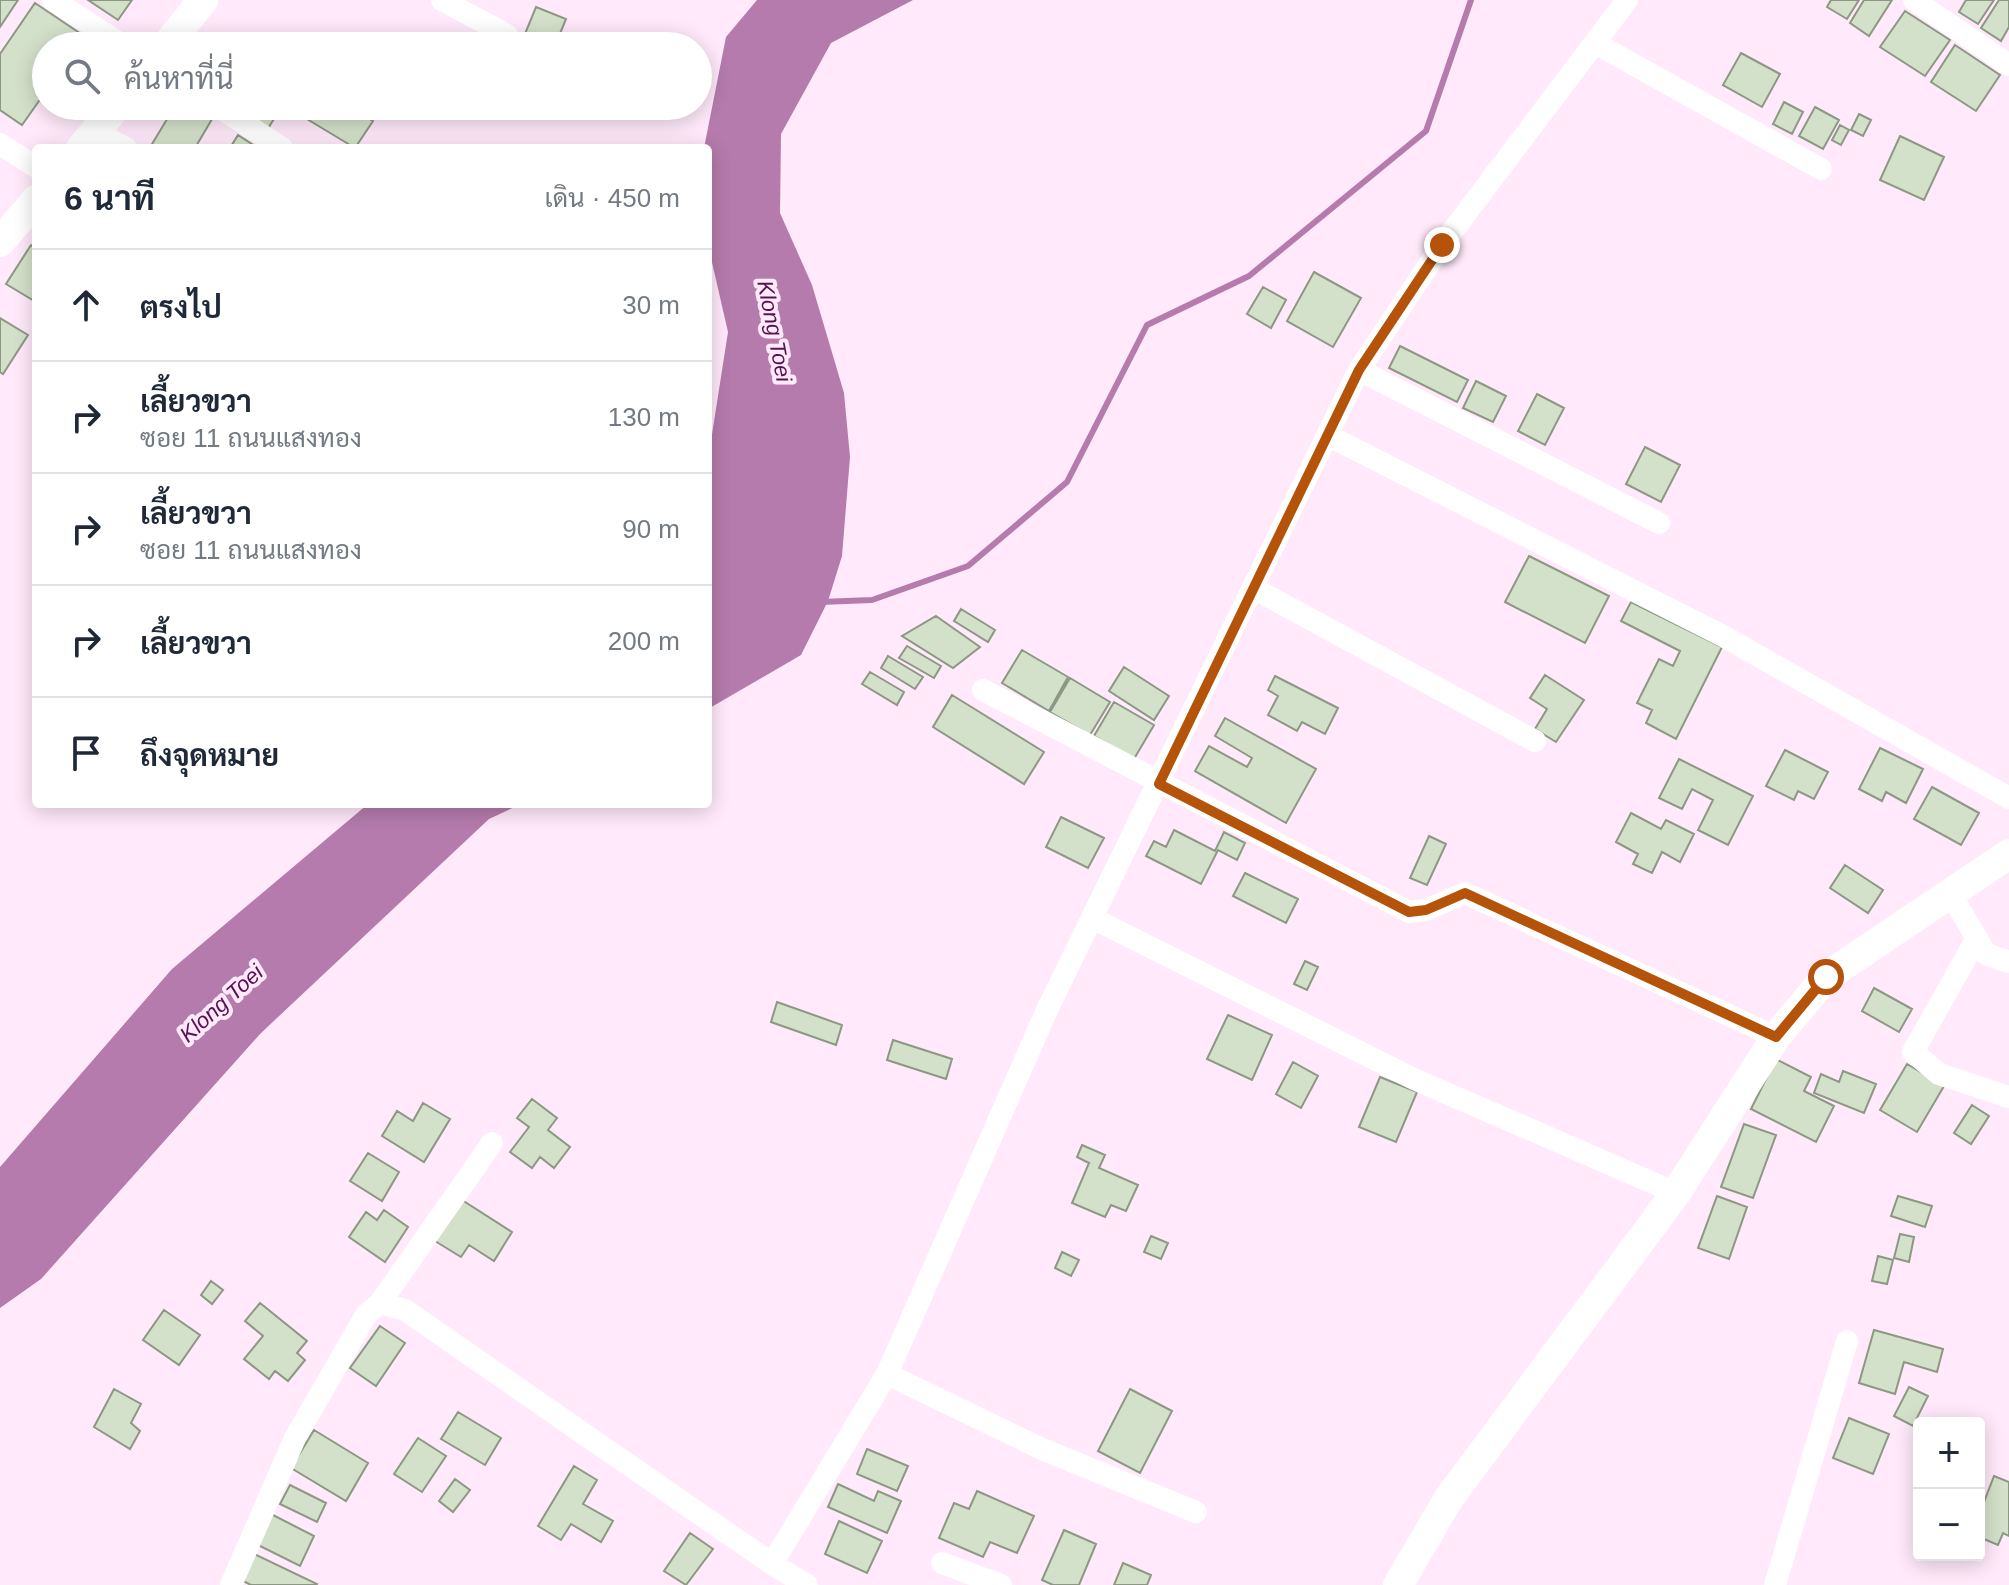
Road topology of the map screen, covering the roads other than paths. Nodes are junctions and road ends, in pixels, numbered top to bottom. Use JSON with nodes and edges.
{"nodes":[{"id":1,"x":53,"y":0,"type":"edge"},
{"id":2,"x":203,"y":0,"type":"edge"},
{"id":3,"x":442,"y":0,"type":"edge"},
{"id":4,"x":1627,"y":0,"type":"edge"},
{"id":5,"x":1914,"y":0,"type":"edge"},
{"id":6,"x":102,"y":32,"type":"edge"},
{"id":7,"x":177,"y":32,"type":"edge"},
{"id":8,"x":501,"y":32,"type":"edge"},
{"id":9,"x":1595,"y":43,"type":"junction"},
{"id":10,"x":2009,"y":65,"type":"edge"},
{"id":11,"x":105,"y":120,"type":"edge"},
{"id":12,"x":239,"y":120,"type":"edge"},
{"id":13,"x":88,"y":140,"type":"edge"},
{"id":14,"x":0,"y":144,"type":"edge"},
{"id":15,"x":276,"y":144,"type":"edge"},
{"id":16,"x":32,"y":164,"type":"edge"},
{"id":17,"x":1821,"y":169,"type":"dead end"},
{"id":18,"x":32,"y":205,"type":"edge"},
{"id":19,"x":0,"y":242,"type":"edge"},
{"id":20,"x":1359,"y":370,"type":"junction"},
{"id":21,"x":1327,"y":435,"type":"junction"},
{"id":22,"x":1659,"y":523,"type":"dead end"},
{"id":23,"x":1253,"y":588,"type":"junction"},
{"id":24,"x":983,"y":690,"type":"dead end"},
{"id":25,"x":1535,"y":741,"type":"dead end"},
{"id":26,"x":1159,"y":784,"type":"junction"},
{"id":27,"x":2009,"y":798,"type":"edge"},
{"id":28,"x":2009,"y":854,"type":"edge"},
{"id":29,"x":1950,"y":893,"type":"junction"},
{"id":30,"x":1092,"y":918,"type":"junction"},
{"id":31,"x":1977,"y":938,"type":"junction"},
{"id":32,"x":2009,"y":962,"type":"edge"},
{"id":33,"x":1776,"y":1037,"type":"junction"},
{"id":34,"x":2009,"y":1097,"type":"edge"},
{"id":35,"x":492,"y":1143,"type":"dead end"},
{"id":36,"x":1676,"y":1193,"type":"junction"},
{"id":37,"x":380,"y":1303,"type":"junction"},
{"id":38,"x":1847,"y":1341,"type":"dead end"},
{"id":39,"x":887,"y":1374,"type":"junction"},
{"id":40,"x":1196,"y":1512,"type":"dead end"},
{"id":41,"x":942,"y":1563,"type":"dead end"},
{"id":42,"x":772,"y":1564,"type":"junction"},
{"id":43,"x":997,"y":1584,"type":"edge"},
{"id":44,"x":231,"y":1585,"type":"edge"},
{"id":45,"x":807,"y":1585,"type":"edge"},
{"id":46,"x":1398,"y":1585,"type":"edge"},
{"id":47,"x":1775,"y":1585,"type":"edge"}],
"edges":[{"from":1,"to":6,"type":"street"},
{"from":2,"to":7,"type":"street"},
{"from":3,"to":8,"type":"street"},
{"from":4,"to":9,"type":"street"},
{"from":5,"to":10,"type":"street"},
{"from":9,"to":17,"type":"street"},
{"from":9,"to":20,"type":"street"},
{"from":11,"to":13,"type":"street"},
{"from":12,"to":15,"type":"street"},
{"from":14,"to":16,"type":"street"},
{"from":18,"to":19,"type":"street"},
{"from":20,"to":21,"type":"street"},
{"from":20,"to":22,"type":"street"},
{"from":21,"to":23,"type":"street"},
{"from":21,"to":27,"type":"street"},
{"from":23,"to":25,"type":"street"},
{"from":23,"to":26,"type":"street"},
{"from":24,"to":26,"type":"street"},
{"from":26,"to":30,"type":"street"},
{"from":26,"to":33,"type":"street"},
{"from":28,"to":29,"type":"street"},
{"from":29,"to":31,"type":"street"},
{"from":29,"to":33,"type":"street"},
{"from":30,"to":36,"type":"street"},
{"from":30,"to":39,"type":"street"},
{"from":31,"to":32,"type":"street"},
{"from":31,"to":34,"type":"street"},
{"from":33,"to":36,"type":"street"},
{"from":35,"to":37,"type":"street"},
{"from":36,"to":46,"type":"street"},
{"from":37,"to":42,"type":"street"},
{"from":37,"to":44,"type":"street"},
{"from":38,"to":47,"type":"street"},
{"from":39,"to":40,"type":"street"},
{"from":39,"to":42,"type":"street"},
{"from":41,"to":43,"type":"street"},
{"from":42,"to":45,"type":"street"}]}
